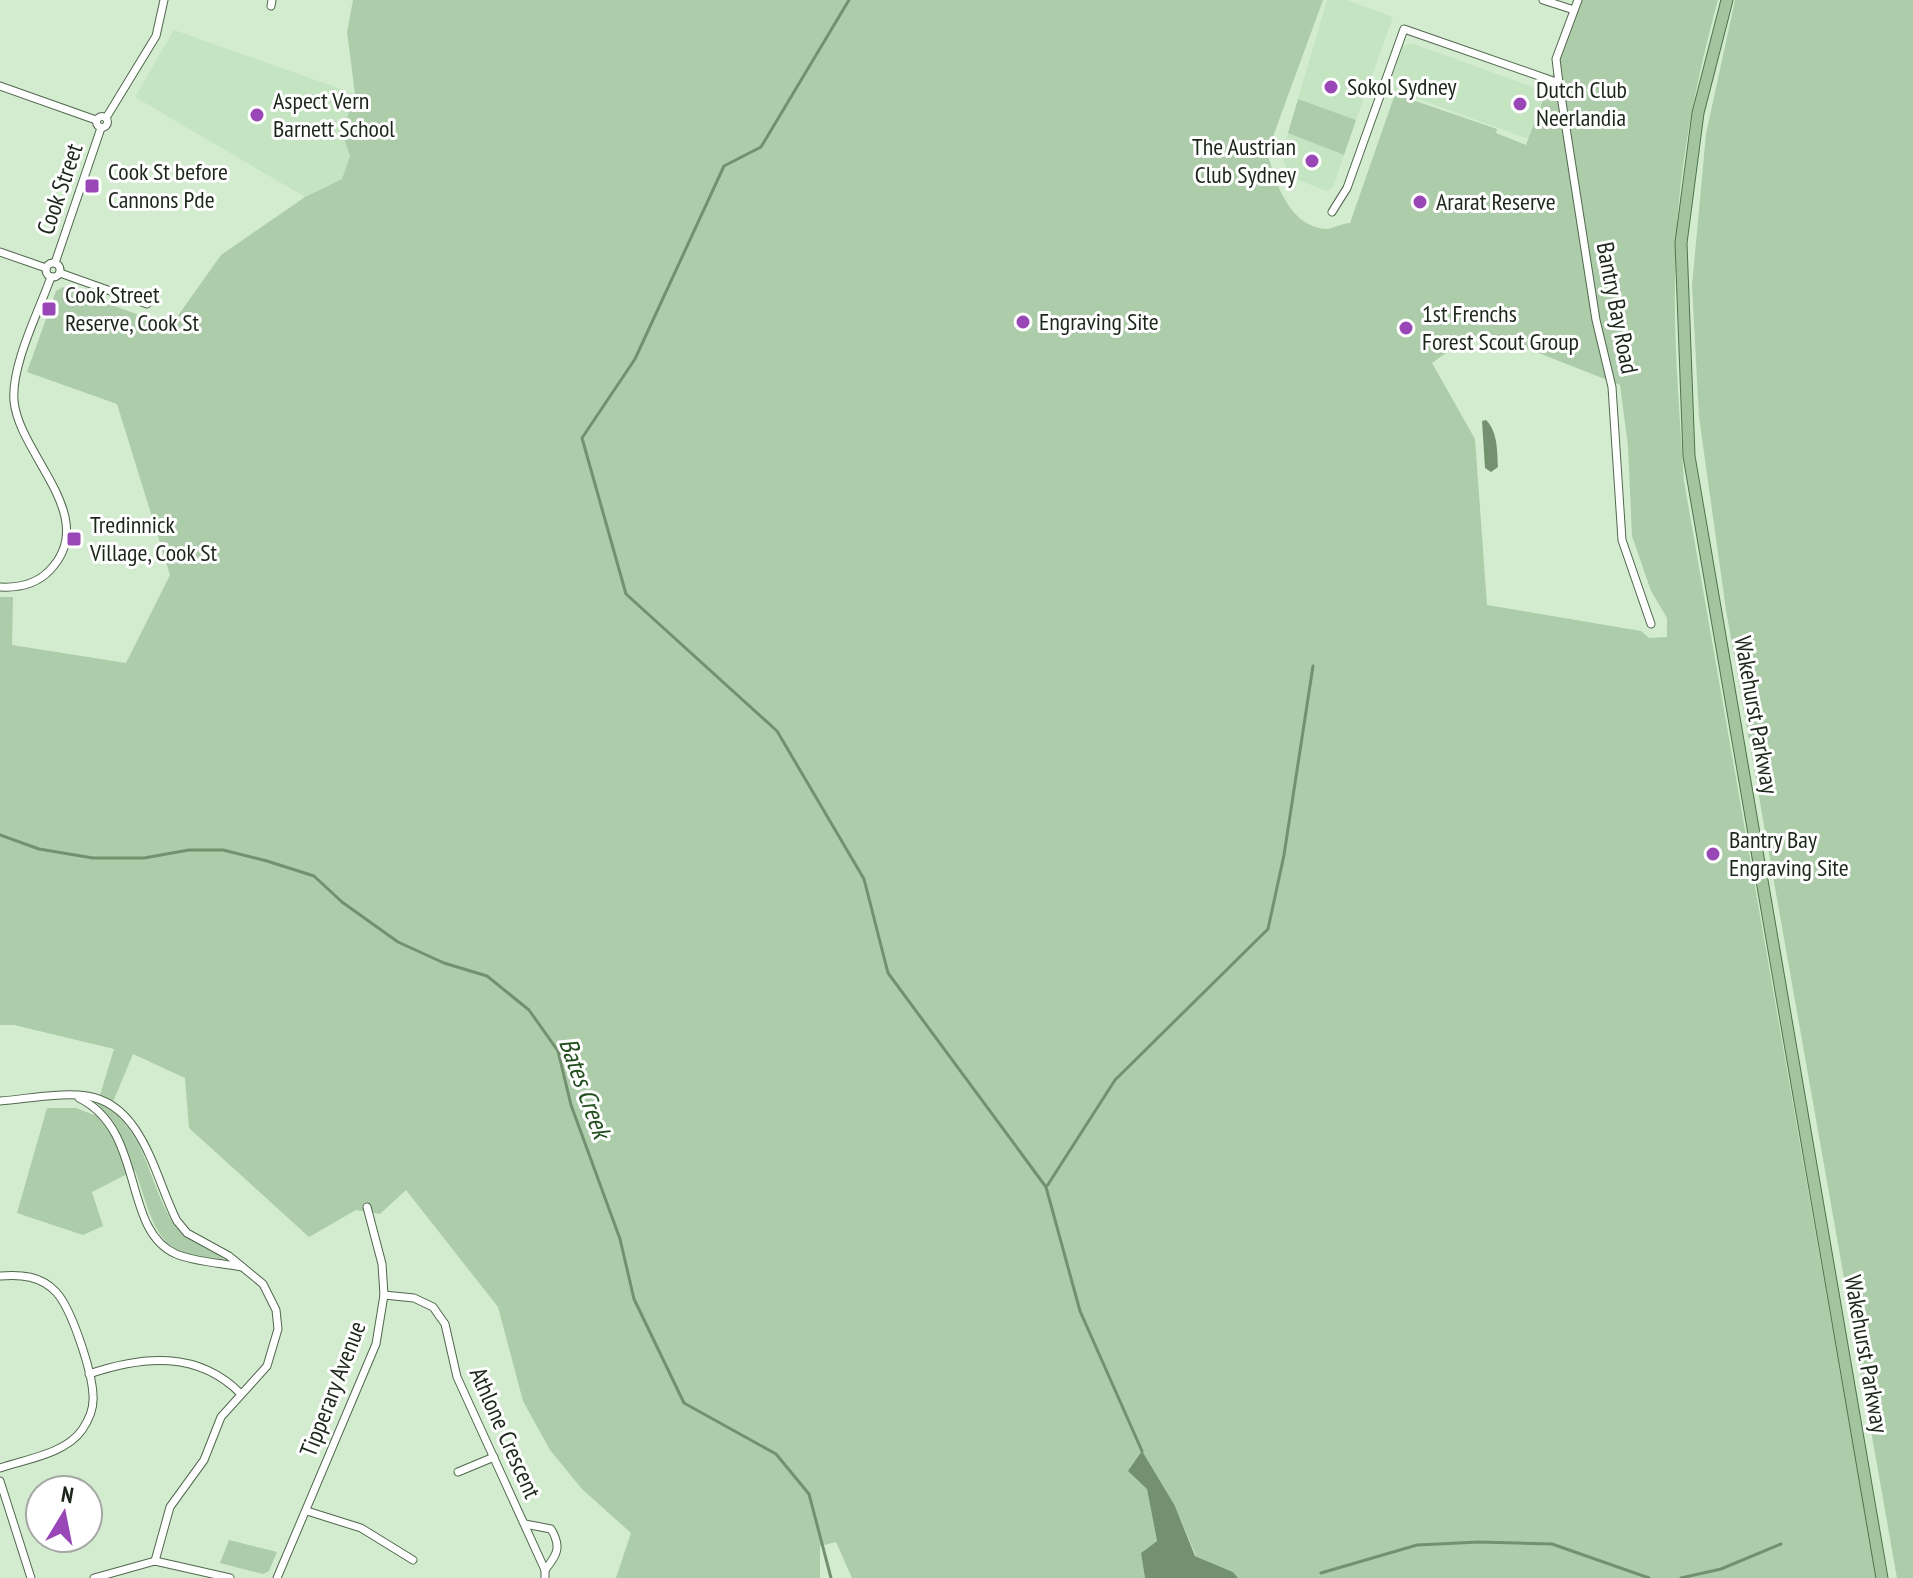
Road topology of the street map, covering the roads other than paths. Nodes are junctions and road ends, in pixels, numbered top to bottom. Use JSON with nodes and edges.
{"nodes":[{"id":1,"x":164,"y":0,"type":"edge"},
{"id":2,"x":1543,"y":0,"type":"edge"},
{"id":3,"x":1578,"y":0,"type":"edge"},
{"id":4,"x":1727,"y":0,"type":"edge"},
{"id":5,"x":1574,"y":10,"type":"junction"},
{"id":6,"x":1559,"y":83,"type":"junction"},
{"id":7,"x":0,"y":86,"type":"edge"},
{"id":8,"x":99,"y":124,"type":"junction"},
{"id":9,"x":1332,"y":212,"type":"dead end"},
{"id":10,"x":0,"y":252,"type":"edge"},
{"id":11,"x":55,"y":263,"type":"junction"},
{"id":12,"x":46,"y":268,"type":"junction"},
{"id":13,"x":60,"y":273,"type":"junction"},
{"id":14,"x":51,"y":277,"type":"junction"},
{"id":15,"x":147,"y":304,"type":"dead end"},
{"id":16,"x":0,"y":587,"type":"edge"},
{"id":17,"x":1651,"y":624,"type":"dead end"},
{"id":18,"x":77,"y":1097,"type":"junction"},
{"id":19,"x":0,"y":1101,"type":"edge"},
{"id":20,"x":367,"y":1207,"type":"dead end"},
{"id":21,"x":246,"y":1268,"type":"junction"},
{"id":22,"x":0,"y":1276,"type":"edge"},
{"id":23,"x":384,"y":1295,"type":"junction"},
{"id":24,"x":89,"y":1374,"type":"junction"},
{"id":25,"x":241,"y":1394,"type":"junction"},
{"id":26,"x":494,"y":1457,"type":"junction"},
{"id":27,"x":0,"y":1468,"type":"edge"},
{"id":28,"x":458,"y":1472,"type":"dead end"},
{"id":29,"x":1,"y":1485,"type":"edge"},
{"id":30,"x":307,"y":1511,"type":"junction"},
{"id":31,"x":525,"y":1524,"type":"junction"},
{"id":32,"x":413,"y":1560,"type":"dead end"},
{"id":33,"x":155,"y":1561,"type":"junction"},
{"id":34,"x":545,"y":1574,"type":"edge"},
{"id":35,"x":31,"y":1578,"type":"edge"},
{"id":36,"x":94,"y":1578,"type":"edge"},
{"id":37,"x":230,"y":1578,"type":"edge"},
{"id":38,"x":277,"y":1578,"type":"edge"},
{"id":39,"x":1882,"y":1578,"type":"edge"}],
"edges":[{"from":1,"to":8,"type":"street","name":"Cook Street"},
{"from":2,"to":5,"type":"street"},
{"from":3,"to":5,"type":"street","name":"Bantry Bay Road"},
{"from":4,"to":39,"type":"main road","name":"Wakehurst Parkway"},
{"from":5,"to":6,"type":"street","name":"Bantry Bay Road"},
{"from":6,"to":9,"type":"street"},
{"from":6,"to":17,"type":"street","name":"Bantry Bay Road"},
{"from":7,"to":8,"type":"street"},
{"from":8,"to":11,"type":"street","name":"Cook Street"},
{"from":10,"to":12,"type":"street"},
{"from":11,"to":12,"type":"street"},
{"from":11,"to":13,"type":"street"},
{"from":12,"to":14,"type":"street"},
{"from":13,"to":14,"type":"street"},
{"from":13,"to":15,"type":"street"},
{"from":14,"to":16,"type":"street"},
{"from":18,"to":19,"type":"street"},
{"from":18,"to":21,"type":"street"},
{"from":18,"to":21,"type":"street"},
{"from":20,"to":23,"type":"street","name":"Tipperary Avenue"},
{"from":21,"to":25,"type":"street"},
{"from":22,"to":24,"type":"street"},
{"from":23,"to":26,"type":"street","name":"Athlone Crescent"},
{"from":23,"to":30,"type":"street","name":"Tipperary Avenue"},
{"from":24,"to":25,"type":"street"},
{"from":24,"to":27,"type":"street"},
{"from":25,"to":33,"type":"street"},
{"from":26,"to":28,"type":"street"},
{"from":26,"to":31,"type":"street","name":"Athlone Crescent"},
{"from":29,"to":35,"type":"street"},
{"from":30,"to":32,"type":"street"},
{"from":30,"to":38,"type":"street","name":"Tipperary Avenue"},
{"from":31,"to":34,"type":"street","name":"Athlone Crescent"},
{"from":31,"to":34,"type":"street"},
{"from":33,"to":36,"type":"street"},
{"from":33,"to":37,"type":"street"}]}
